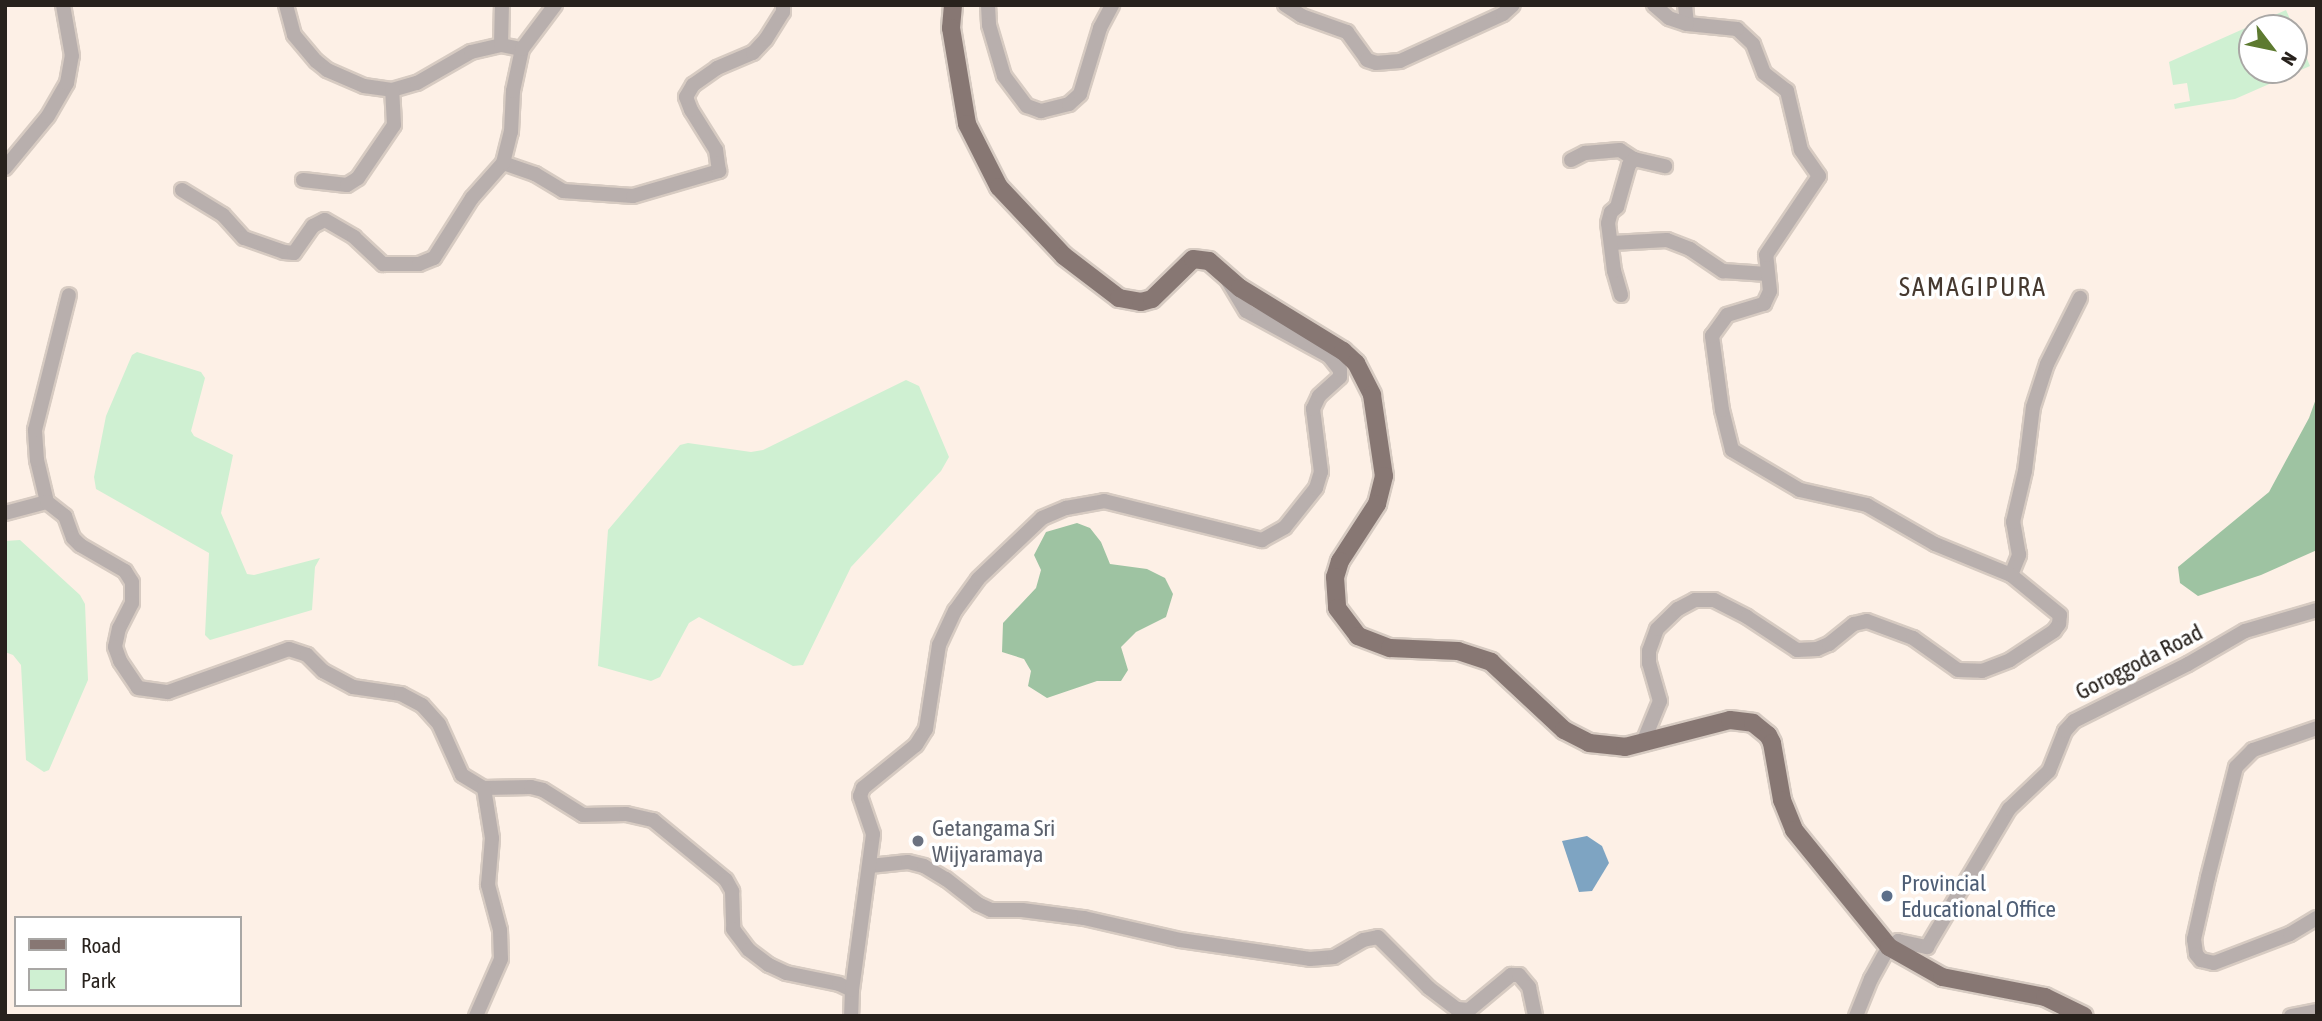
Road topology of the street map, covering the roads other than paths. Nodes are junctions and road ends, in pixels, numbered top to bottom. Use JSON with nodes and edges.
{"nodes":[{"id":1,"x":63,"y":5,"type":"edge"},
{"id":2,"x":286,"y":5,"type":"edge"},
{"id":3,"x":502,"y":5,"type":"edge"},
{"id":4,"x":555,"y":5,"type":"edge"},
{"id":5,"x":783,"y":5,"type":"edge"},
{"id":6,"x":953,"y":5,"type":"edge"},
{"id":7,"x":988,"y":5,"type":"edge"},
{"id":8,"x":1112,"y":5,"type":"edge"},
{"id":9,"x":1285,"y":5,"type":"edge"},
{"id":10,"x":1513,"y":5,"type":"edge"},
{"id":11,"x":1654,"y":5,"type":"edge"},
{"id":12,"x":1685,"y":5,"type":"edge"},
{"id":13,"x":1687,"y":24,"type":"junction"},
{"id":14,"x":501,"y":45,"type":"junction"},
{"id":15,"x":522,"y":49,"type":"junction"},
{"id":16,"x":392,"y":90,"type":"junction"},
{"id":17,"x":1634,"y":159,"type":"junction"},
{"id":18,"x":1571,"y":160,"type":"dead end"},
{"id":19,"x":503,"y":163,"type":"junction"},
{"id":20,"x":1665,"y":166,"type":"dead end"},
{"id":21,"x":5,"y":168,"type":"edge"},
{"id":22,"x":303,"y":180,"type":"dead end"},
{"id":23,"x":182,"y":190,"type":"dead end"},
{"id":24,"x":1612,"y":243,"type":"junction"},
{"id":25,"x":1226,"y":274,"type":"junction"},
{"id":26,"x":1767,"y":275,"type":"junction"},
{"id":27,"x":69,"y":295,"type":"dead end"},
{"id":28,"x":1621,"y":295,"type":"dead end"},
{"id":29,"x":2080,"y":298,"type":"dead end"},
{"id":30,"x":47,"y":502,"type":"junction"},
{"id":31,"x":5,"y":513,"type":"edge"},
{"id":32,"x":2011,"y":575,"type":"junction"},
{"id":33,"x":2317,"y":610,"type":"edge"},
{"id":34,"x":2317,"y":728,"type":"edge"},
{"id":35,"x":1644,"y":740,"type":"junction"},
{"id":36,"x":484,"y":788,"type":"junction"},
{"id":37,"x":870,"y":866,"type":"junction"},
{"id":38,"x":2317,"y":918,"type":"edge"},
{"id":39,"x":1891,"y":948,"type":"junction"},
{"id":40,"x":852,"y":990,"type":"junction"},
{"id":41,"x":2317,"y":1011,"type":"edge"},
{"id":42,"x":476,"y":1016,"type":"edge"},
{"id":43,"x":851,"y":1016,"type":"edge"},
{"id":44,"x":1535,"y":1016,"type":"edge"},
{"id":45,"x":1856,"y":1016,"type":"edge"},
{"id":46,"x":2084,"y":1016,"type":"edge"},
{"id":47,"x":2291,"y":1016,"type":"edge"}],
"edges":[{"from":1,"to":21,"type":"street"},
{"from":2,"to":16,"type":"street"},
{"from":3,"to":14,"type":"street"},
{"from":4,"to":15,"type":"street"},
{"from":5,"to":19,"type":"street"},
{"from":6,"to":25,"type":"main road"},
{"from":7,"to":8,"type":"street"},
{"from":9,"to":10,"type":"street"},
{"from":11,"to":13,"type":"street"},
{"from":12,"to":13,"type":"street"},
{"from":13,"to":26,"type":"street"},
{"from":14,"to":15,"type":"street"},
{"from":14,"to":16,"type":"street"},
{"from":15,"to":19,"type":"street"},
{"from":16,"to":22,"type":"street"},
{"from":17,"to":18,"type":"street"},
{"from":17,"to":20,"type":"street"},
{"from":17,"to":24,"type":"street"},
{"from":19,"to":23,"type":"street"},
{"from":24,"to":26,"type":"street"},
{"from":24,"to":28,"type":"street"},
{"from":25,"to":35,"type":"main road"},
{"from":25,"to":37,"type":"street"},
{"from":26,"to":32,"type":"street"},
{"from":27,"to":30,"type":"street"},
{"from":29,"to":32,"type":"street"},
{"from":30,"to":31,"type":"street"},
{"from":30,"to":36,"type":"street"},
{"from":32,"to":35,"type":"street"},
{"from":33,"to":39,"type":"street","name":"Goroggoda Road"},
{"from":34,"to":38,"type":"street"},
{"from":35,"to":39,"type":"main road"},
{"from":36,"to":40,"type":"street"},
{"from":36,"to":42,"type":"street"},
{"from":37,"to":40,"type":"street"},
{"from":37,"to":44,"type":"street"},
{"from":39,"to":45,"type":"street"},
{"from":39,"to":46,"type":"main road"},
{"from":40,"to":43,"type":"street"},
{"from":41,"to":47,"type":"street"}]}
